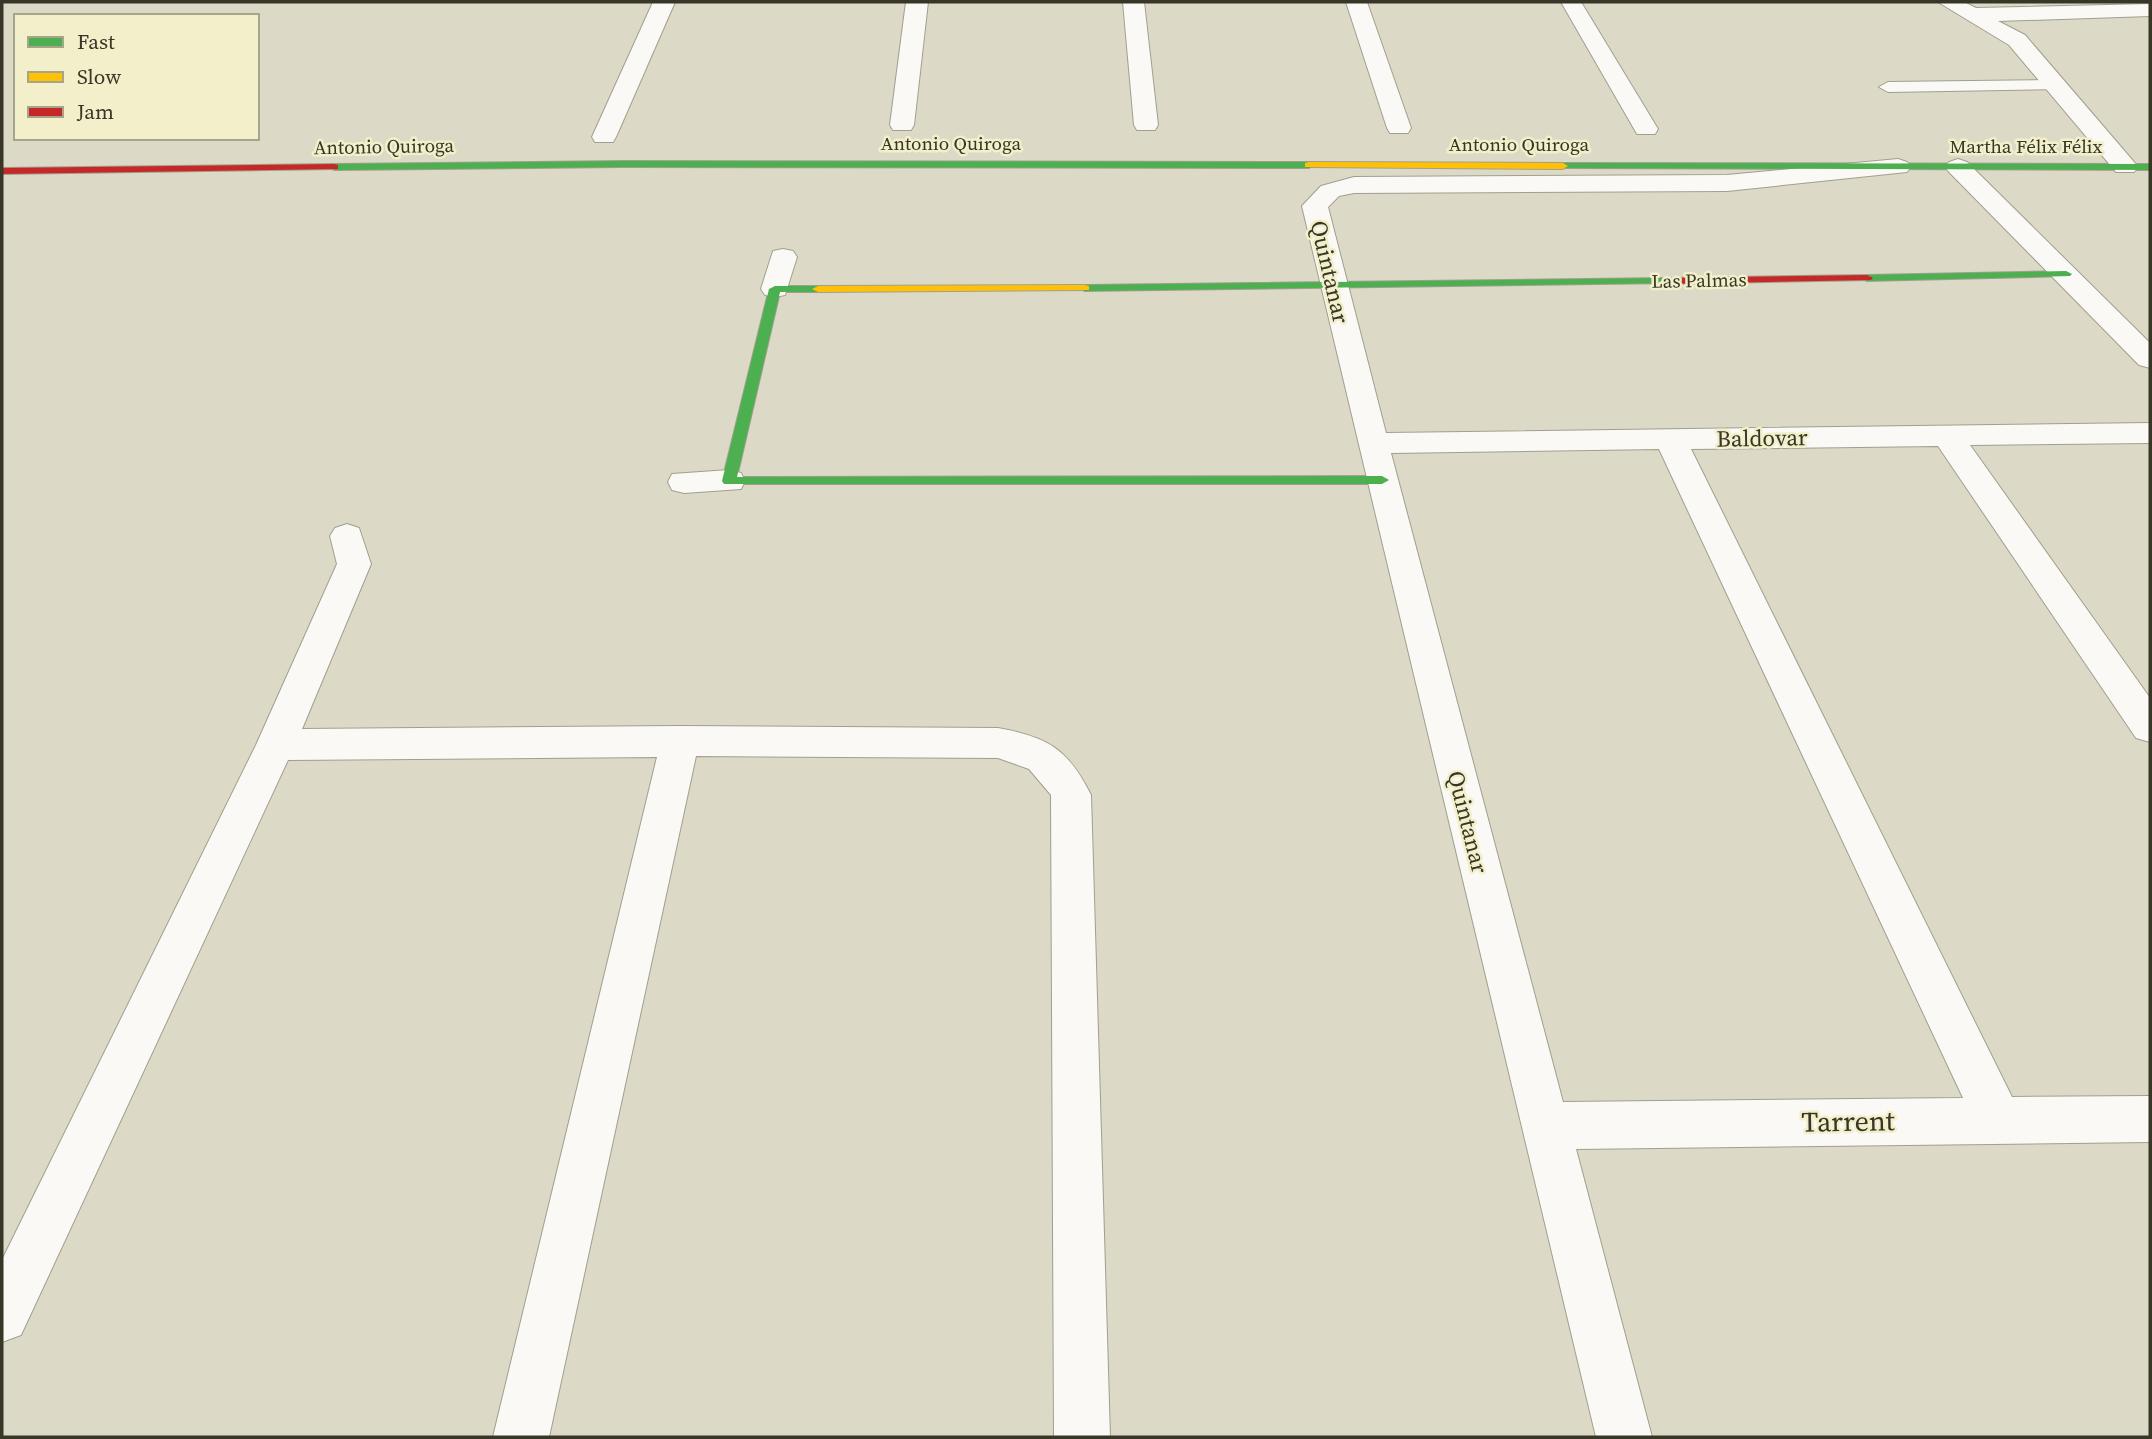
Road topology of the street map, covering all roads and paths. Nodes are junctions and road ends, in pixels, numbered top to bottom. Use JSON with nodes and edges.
{"nodes":[{"id":1,"x":664,"y":2,"type":"edge"},
{"id":2,"x":917,"y":2,"type":"edge"},
{"id":3,"x":1133,"y":2,"type":"edge"},
{"id":4,"x":1356,"y":2,"type":"edge"},
{"id":5,"x":1571,"y":2,"type":"edge"},
{"id":6,"x":1949,"y":2,"type":"edge"},
{"id":7,"x":2150,"y":10,"type":"edge"},
{"id":8,"x":1974,"y":16,"type":"junction"},
{"id":9,"x":2055,"y":85,"type":"junction"},
{"id":10,"x":1888,"y":87,"type":"dead end"},
{"id":11,"x":902,"y":125,"type":"dead end"},
{"id":12,"x":1146,"y":125,"type":"dead end"},
{"id":13,"x":1399,"y":128,"type":"dead end"},
{"id":14,"x":1646,"y":129,"type":"dead end"},
{"id":15,"x":604,"y":137,"type":"dead end"},
{"id":16,"x":1901,"y":167,"type":"junction"},
{"id":17,"x":1958,"y":167,"type":"junction"},
{"id":18,"x":2125,"y":167,"type":"junction"},
{"id":19,"x":2150,"y":167,"type":"edge"},
{"id":20,"x":2,"y":171,"type":"edge"},
{"id":21,"x":783,"y":257,"type":"dead end"},
{"id":22,"x":2066,"y":274,"type":"junction"},
{"id":23,"x":1333,"y":287,"type":"junction"},
{"id":24,"x":775,"y":289,"type":"junction"},
{"id":25,"x":2150,"y":359,"type":"edge"},
{"id":26,"x":2150,"y":433,"type":"edge"},
{"id":27,"x":1947,"y":436,"type":"junction"},
{"id":28,"x":1670,"y":439,"type":"junction"},
{"id":29,"x":1377,"y":461,"type":"junction"},
{"id":30,"x":729,"y":481,"type":"junction"},
{"id":31,"x":684,"y":482,"type":"dead end"},
{"id":32,"x":347,"y":536,"type":"dead end"},
{"id":33,"x":2150,"y":727,"type":"edge"},
{"id":34,"x":680,"y":741,"type":"junction"},
{"id":35,"x":276,"y":746,"type":"junction"},
{"id":36,"x":1997,"y":1118,"type":"junction"},
{"id":37,"x":2150,"y":1119,"type":"edge"},
{"id":38,"x":1545,"y":1126,"type":"junction"},
{"id":39,"x":2,"y":1316,"type":"edge"},
{"id":40,"x":522,"y":1437,"type":"edge"},
{"id":41,"x":1082,"y":1437,"type":"edge"},
{"id":42,"x":1623,"y":1437,"type":"edge"}],
"edges":[{"from":1,"to":15,"type":"street"},
{"from":2,"to":11,"type":"street"},
{"from":3,"to":12,"type":"street"},
{"from":4,"to":13,"type":"street"},
{"from":5,"to":14,"type":"street"},
{"from":6,"to":8,"type":"street"},
{"from":7,"to":8,"type":"street"},
{"from":8,"to":9,"type":"street"},
{"from":9,"to":10,"type":"lane"},
{"from":9,"to":18,"type":"street"},
{"from":16,"to":17,"type":"street","name":"Martha Félix Félix"},
{"from":16,"to":20,"type":"street","name":"Antonio Quiroga"},
{"from":16,"to":23,"type":"street","name":"Quintanar"},
{"from":17,"to":18,"type":"street","name":"Martha Félix Félix"},
{"from":17,"to":22,"type":"street"},
{"from":18,"to":19,"type":"street","name":"Martha Félix Félix"},
{"from":21,"to":24,"type":"street"},
{"from":22,"to":23,"type":"street","name":"Las Palmas"},
{"from":22,"to":25,"type":"street"},
{"from":23,"to":24,"type":"street","name":"Las Palmas"},
{"from":23,"to":29,"type":"street","name":"Quintanar"},
{"from":24,"to":30,"type":"street"},
{"from":26,"to":27,"type":"street","name":"Baldovar"},
{"from":27,"to":28,"type":"street","name":"Baldovar"},
{"from":27,"to":33,"type":"street"},
{"from":28,"to":29,"type":"street","name":"Baldovar"},
{"from":28,"to":36,"type":"street"},
{"from":29,"to":30,"type":"street"},
{"from":29,"to":38,"type":"street","name":"Quintanar"},
{"from":30,"to":31,"type":"street"},
{"from":32,"to":35,"type":"street"},
{"from":34,"to":35,"type":"street"},
{"from":34,"to":40,"type":"street"},
{"from":34,"to":41,"type":"street"},
{"from":35,"to":39,"type":"street"},
{"from":36,"to":37,"type":"street","name":"Tarrent"},
{"from":36,"to":38,"type":"street","name":"Tarrent"},
{"from":38,"to":42,"type":"street","name":"Quintanar"}]}
